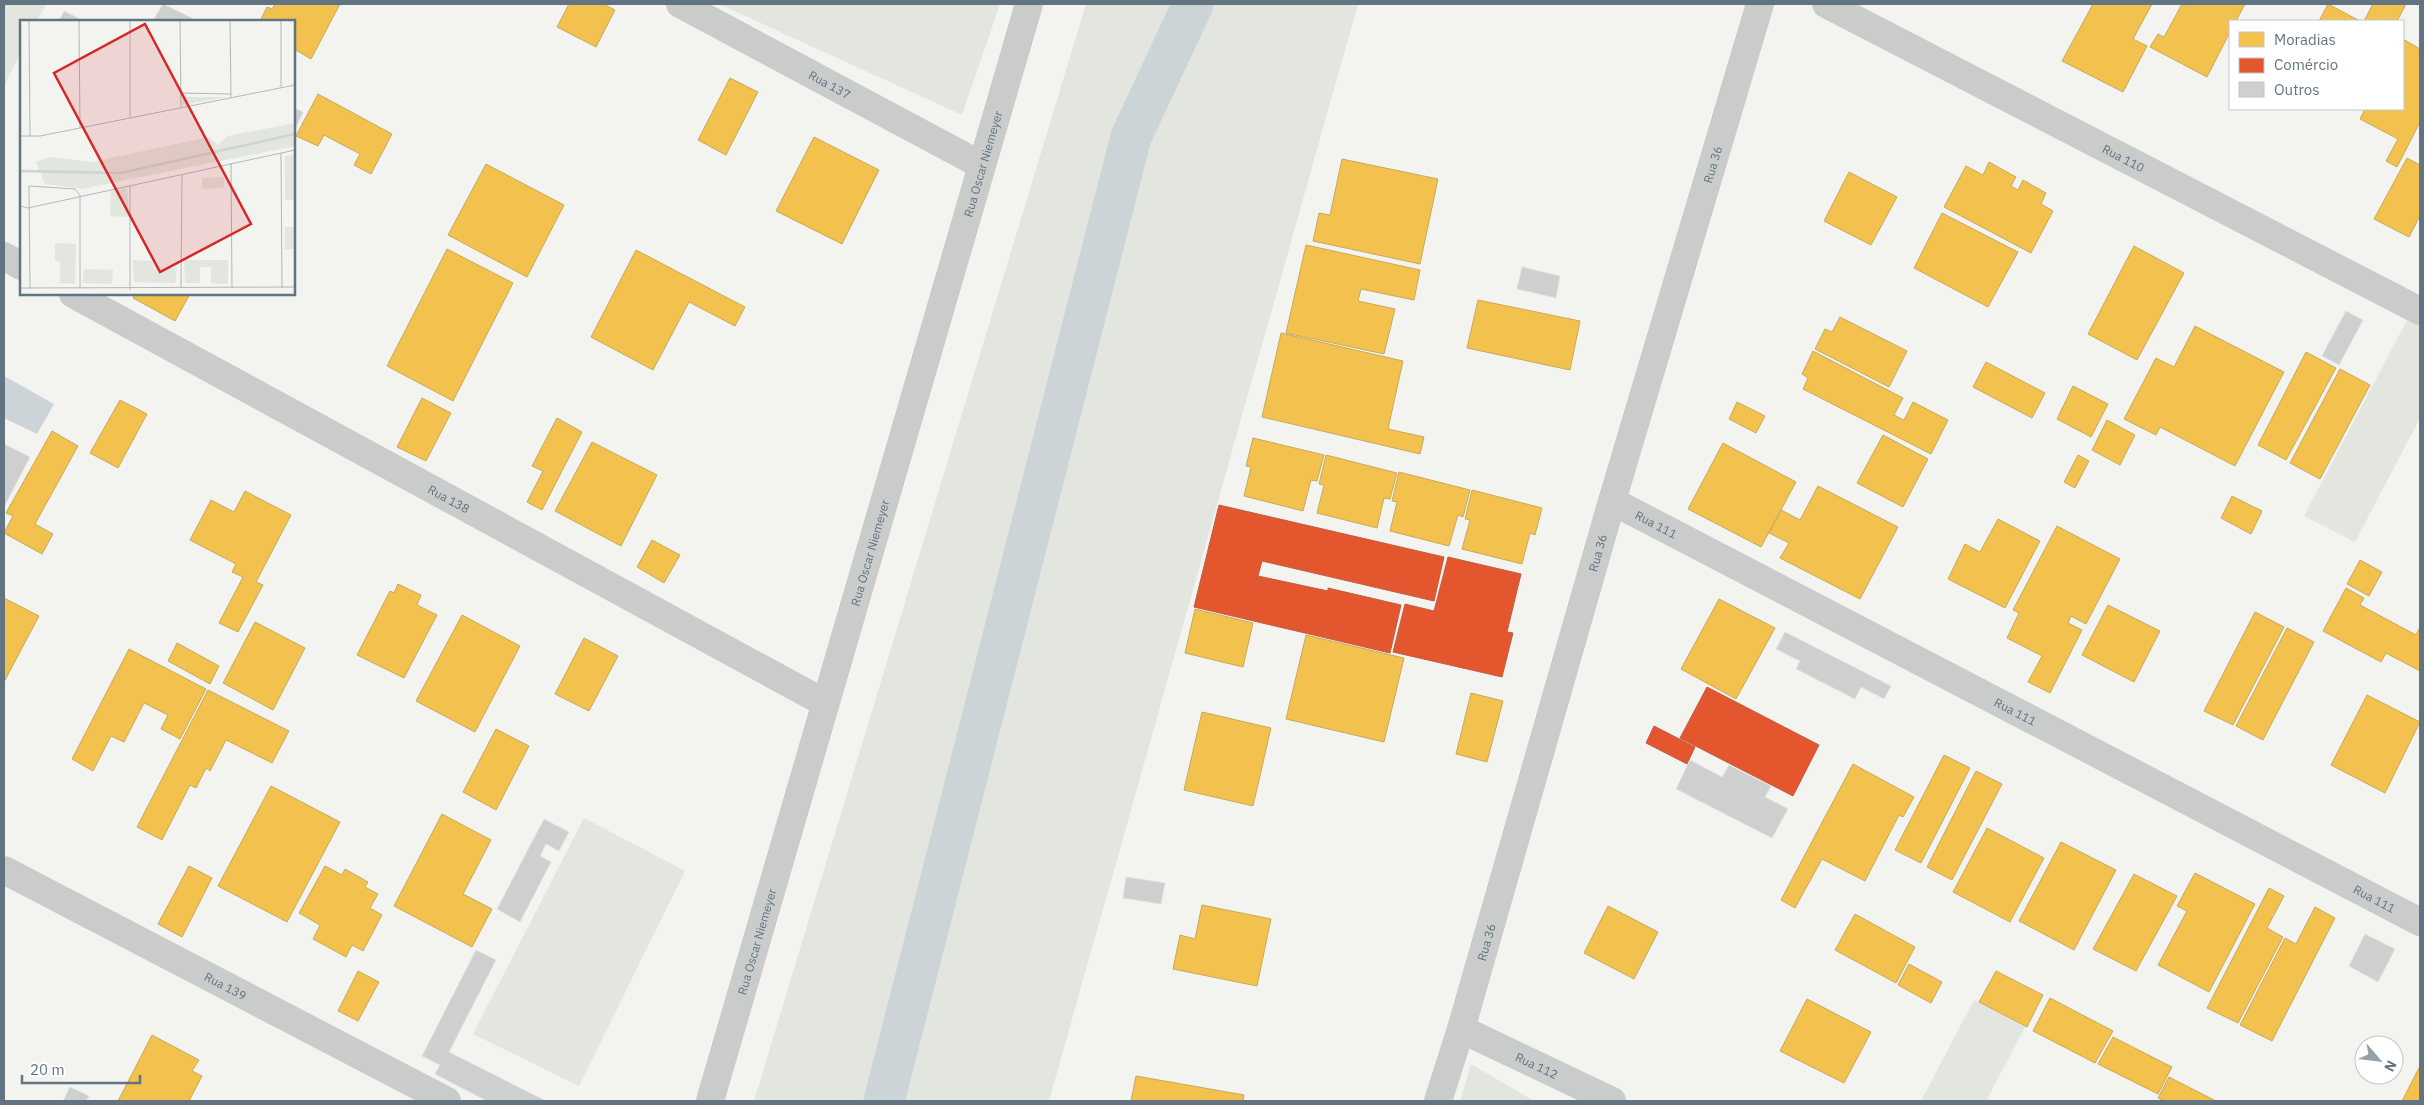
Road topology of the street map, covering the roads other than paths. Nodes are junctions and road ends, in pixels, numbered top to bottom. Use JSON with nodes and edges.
{"nodes":[{"id":1,"x":680,"y":4,"type":"edge"},
{"id":2,"x":1029,"y":4,"type":"edge"},
{"id":3,"x":1760,"y":4,"type":"edge"},
{"id":4,"x":1826,"y":4,"type":"edge"},
{"id":5,"x":981,"y":164,"type":"junction"},
{"id":6,"x":4,"y":256,"type":"edge"},
{"id":7,"x":20,"y":265,"type":"edge"},
{"id":8,"x":75,"y":295,"type":"edge"},
{"id":9,"x":2420,"y":311,"type":"edge"},
{"id":10,"x":1612,"y":501,"type":"junction"},
{"id":11,"x":825,"y":703,"type":"junction"},
{"id":12,"x":4,"y":870,"type":"edge"},
{"id":13,"x":2420,"y":922,"type":"edge"},
{"id":14,"x":1461,"y":1029,"type":"junction"},
{"id":15,"x":1598,"y":1098,"type":"edge"},
{"id":16,"x":447,"y":1101,"type":"edge"},
{"id":17,"x":710,"y":1101,"type":"edge"},
{"id":18,"x":1438,"y":1101,"type":"edge"}],
"edges":[{"from":1,"to":5,"type":"street","name":"Rua 137"},
{"from":2,"to":5,"type":"street","name":"Rua Oscar Niemeyer"},
{"from":3,"to":10,"type":"street","name":"Rua 36"},
{"from":4,"to":9,"type":"street","name":"Rua 110"},
{"from":5,"to":11,"type":"street","name":"Rua Oscar Niemeyer"},
{"from":6,"to":7,"type":"street"},
{"from":8,"to":11,"type":"street","name":"Rua 138"},
{"from":10,"to":13,"type":"street","name":"Rua 111"},
{"from":10,"to":14,"type":"street","name":"Rua 36"},
{"from":11,"to":17,"type":"street","name":"Rua Oscar Niemeyer"},
{"from":12,"to":16,"type":"street","name":"Rua 139"},
{"from":14,"to":15,"type":"street","name":"Rua 112"},
{"from":14,"to":18,"type":"street","name":"Rua 36"}]}
